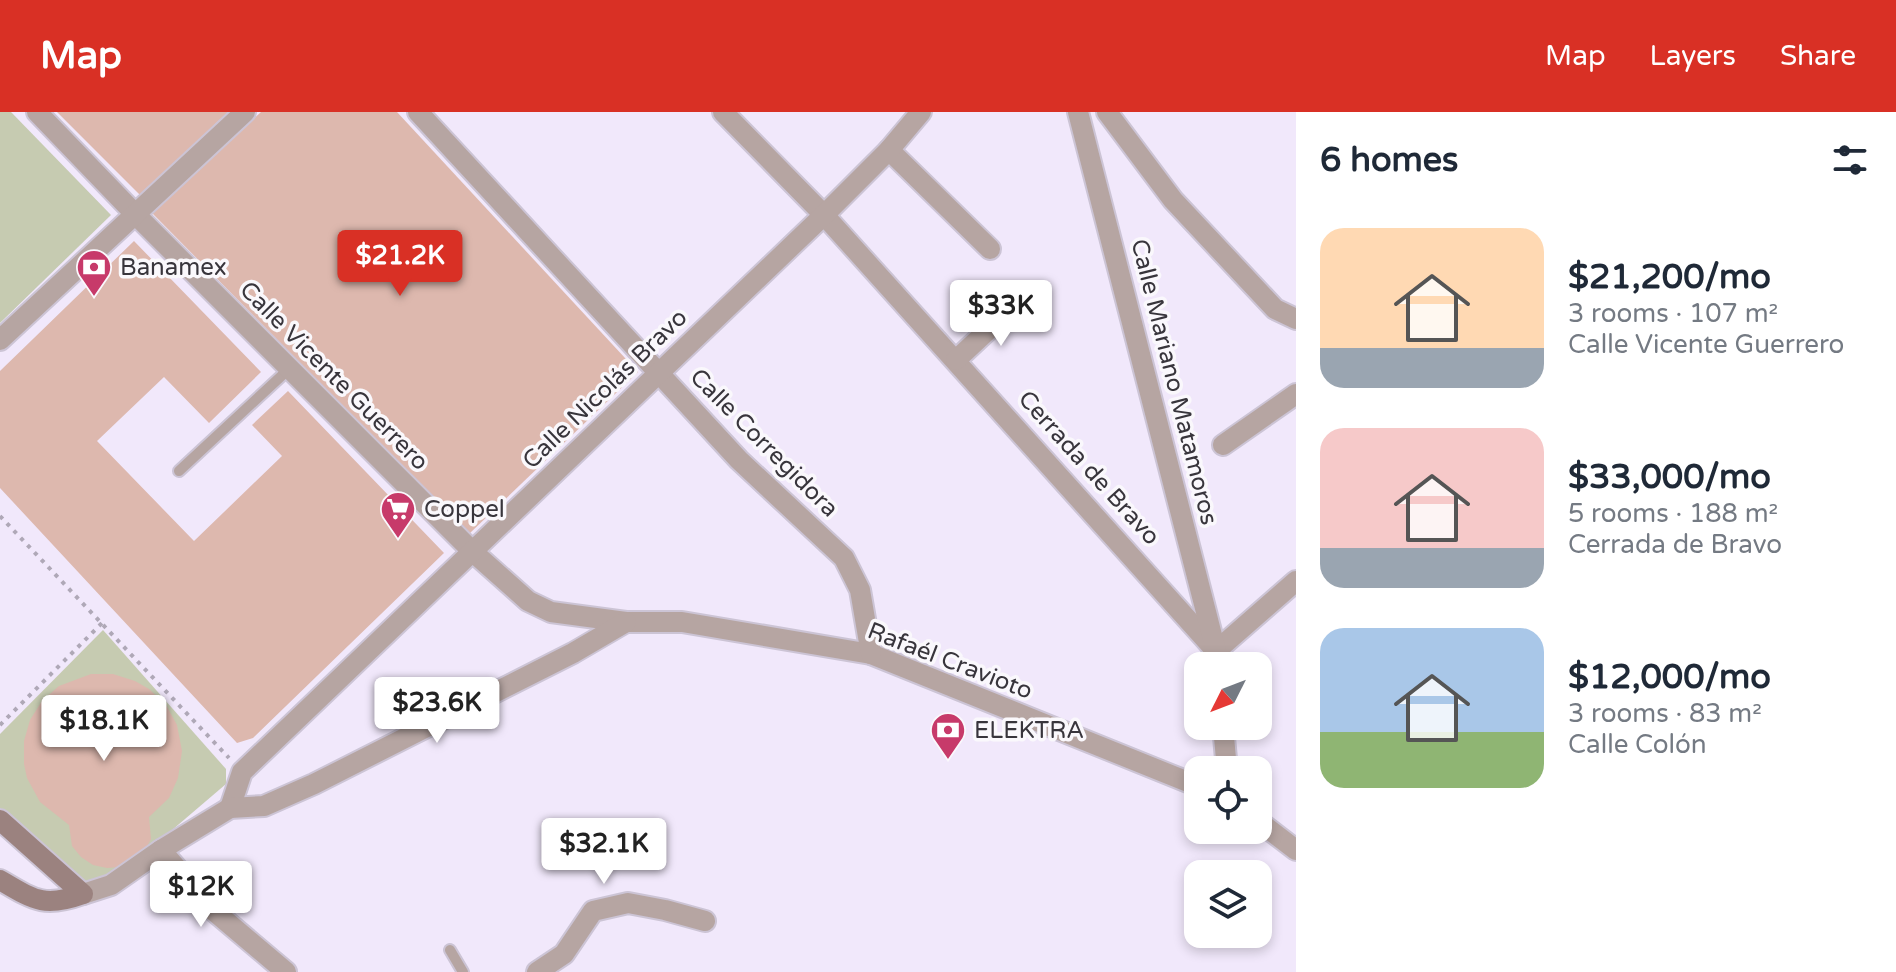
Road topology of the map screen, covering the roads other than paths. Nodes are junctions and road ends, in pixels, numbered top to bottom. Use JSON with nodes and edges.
{"nodes":[{"id":1,"x":37,"y":112,"type":"edge"},
{"id":2,"x":245,"y":112,"type":"edge"},
{"id":3,"x":418,"y":112,"type":"edge"},
{"id":4,"x":723,"y":112,"type":"edge"},
{"id":5,"x":921,"y":112,"type":"edge"},
{"id":6,"x":1078,"y":112,"type":"edge"},
{"id":7,"x":1107,"y":112,"type":"edge"},
{"id":8,"x":889,"y":150,"type":"junction"},
{"id":9,"x":136,"y":215,"type":"junction"},
{"id":10,"x":824,"y":215,"type":"junction"},
{"id":11,"x":990,"y":249,"type":"dead end"},
{"id":12,"x":1016,"y":304,"type":"dead end"},
{"id":13,"x":1296,"y":319,"type":"edge"},
{"id":14,"x":0,"y":340,"type":"edge"},
{"id":15,"x":956,"y":360,"type":"junction"},
{"id":16,"x":290,"y":368,"type":"junction"},
{"id":17,"x":659,"y":373,"type":"junction"},
{"id":18,"x":1296,"y":394,"type":"edge"},
{"id":19,"x":1223,"y":445,"type":"dead end"},
{"id":20,"x":179,"y":471,"type":"dead end"},
{"id":21,"x":473,"y":552,"type":"junction"},
{"id":22,"x":1296,"y":581,"type":"edge"},
{"id":23,"x":626,"y":622,"type":"junction"},
{"id":24,"x":1211,"y":652,"type":"edge"},
{"id":25,"x":1215,"y":652,"type":"edge"},
{"id":26,"x":1224,"y":652,"type":"edge"},
{"id":27,"x":871,"y":654,"type":"junction"},
{"id":28,"x":1184,"y":780,"type":"edge"},
{"id":29,"x":230,"y":808,"type":"junction"},
{"id":30,"x":0,"y":820,"type":"edge"},
{"id":31,"x":1272,"y":832,"type":"edge"},
{"id":32,"x":161,"y":850,"type":"junction"},
{"id":33,"x":1296,"y":850,"type":"edge"},
{"id":34,"x":0,"y":880,"type":"edge"},
{"id":35,"x":83,"y":894,"type":"junction"},
{"id":36,"x":705,"y":921,"type":"dead end"},
{"id":37,"x":450,"y":950,"type":"dead end"},
{"id":38,"x":286,"y":972,"type":"edge"},
{"id":39,"x":463,"y":972,"type":"edge"},
{"id":40,"x":537,"y":972,"type":"edge"}],
"edges":[{"from":1,"to":9,"type":"street","name":"Calle Vicente Guerrero"},
{"from":2,"to":9,"type":"street"},
{"from":3,"to":17,"type":"street","name":"Calle Corregidora"},
{"from":4,"to":10,"type":"street","name":"Cerrada de Bravo"},
{"from":5,"to":8,"type":"street","name":"Calle Nicolás Bravo"},
{"from":6,"to":25,"type":"street","name":"Calle Mariano Matamoros"},
{"from":7,"to":13,"type":"street"},
{"from":8,"to":10,"type":"street","name":"Calle Nicolás Bravo"},
{"from":8,"to":11,"type":"street"},
{"from":9,"to":14,"type":"street"},
{"from":9,"to":16,"type":"street","name":"Calle Vicente Guerrero"},
{"from":10,"to":15,"type":"street","name":"Cerrada de Bravo"},
{"from":10,"to":17,"type":"street","name":"Calle Nicolás Bravo"},
{"from":12,"to":15,"type":"street"},
{"from":15,"to":24,"type":"street","name":"Cerrada de Bravo"},
{"from":16,"to":20,"type":"lane"},
{"from":16,"to":21,"type":"street","name":"Calle Vicente Guerrero"},
{"from":17,"to":21,"type":"street","name":"Calle Nicolás Bravo"},
{"from":17,"to":27,"type":"street","name":"Calle Corregidora"},
{"from":18,"to":19,"type":"street"},
{"from":21,"to":23,"type":"street","name":"Calle Vicente Guerrero"},
{"from":21,"to":29,"type":"street","name":"Calle Nicolás Bravo"},
{"from":22,"to":26,"type":"street"},
{"from":23,"to":27,"type":"street","name":"Rafaél Cravioto"},
{"from":23,"to":29,"type":"street"},
{"from":27,"to":28,"type":"street","name":"Rafaél Cravioto"},
{"from":29,"to":32,"type":"street"},
{"from":30,"to":35,"type":"main road"},
{"from":31,"to":33,"type":"street"},
{"from":32,"to":35,"type":"street"},
{"from":32,"to":38,"type":"street"},
{"from":34,"to":35,"type":"main road"},
{"from":36,"to":40,"type":"street"},
{"from":37,"to":39,"type":"lane"}]}
